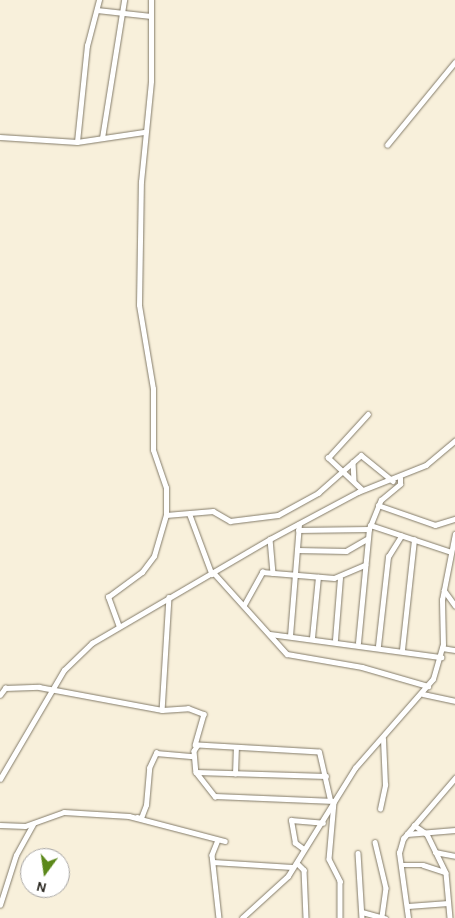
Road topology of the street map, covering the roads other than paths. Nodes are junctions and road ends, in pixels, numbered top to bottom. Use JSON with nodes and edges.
{"nodes":[{"id":1,"x":99,"y":0,"type":"edge"},
{"id":2,"x":124,"y":0,"type":"edge"},
{"id":3,"x":151,"y":0,"type":"edge"},
{"id":4,"x":97,"y":10,"type":"junction"},
{"id":5,"x":121,"y":13,"type":"junction"},
{"id":6,"x":150,"y":16,"type":"junction"},
{"id":7,"x":455,"y":62,"type":"edge"},
{"id":8,"x":145,"y":132,"type":"junction"},
{"id":9,"x":0,"y":137,"type":"edge"},
{"id":10,"x":102,"y":138,"type":"junction"},
{"id":11,"x":77,"y":142,"type":"junction"},
{"id":12,"x":387,"y":145,"type":"dead end"},
{"id":13,"x":368,"y":414,"type":"dead end"},
{"id":14,"x":455,"y":441,"type":"edge"},
{"id":15,"x":353,"y":462,"type":"junction"},
{"id":16,"x":342,"y":472,"type":"junction"},
{"id":17,"x":400,"y":478,"type":"junction"},
{"id":18,"x":354,"y":480,"type":"junction"},
{"id":19,"x":394,"y":481,"type":"junction"},
{"id":20,"x":362,"y":490,"type":"junction"},
{"id":21,"x":378,"y":505,"type":"junction"},
{"id":22,"x":166,"y":515,"type":"junction"},
{"id":23,"x":190,"y":515,"type":"junction"},
{"id":24,"x":455,"y":519,"type":"edge"},
{"id":25,"x":299,"y":524,"type":"junction"},
{"id":26,"x":370,"y":527,"type":"junction"},
{"id":27,"x":298,"y":530,"type":"junction"},
{"id":28,"x":455,"y":534,"type":"edge"},
{"id":29,"x":401,"y":536,"type":"junction"},
{"id":30,"x":270,"y":539,"type":"junction"},
{"id":31,"x":367,"y":539,"type":"junction"},
{"id":32,"x":414,"y":540,"type":"junction"},
{"id":33,"x":297,"y":550,"type":"junction"},
{"id":34,"x":451,"y":552,"type":"junction"},
{"id":35,"x":365,"y":565,"type":"junction"},
{"id":36,"x":213,"y":573,"type":"junction"},
{"id":37,"x":273,"y":573,"type":"junction"},
{"id":38,"x":295,"y":575,"type":"junction"},
{"id":39,"x":318,"y":577,"type":"junction"},
{"id":40,"x":340,"y":578,"type":"junction"},
{"id":41,"x":444,"y":590,"type":"junction"},
{"id":42,"x":169,"y":597,"type":"junction"},
{"id":43,"x":244,"y":605,"type":"junction"},
{"id":44,"x":455,"y":605,"type":"edge"},
{"id":45,"x":119,"y":627,"type":"junction"},
{"id":46,"x":270,"y":634,"type":"junction"},
{"id":47,"x":290,"y":636,"type":"junction"},
{"id":48,"x":312,"y":638,"type":"junction"},
{"id":49,"x":335,"y":640,"type":"junction"},
{"id":50,"x":358,"y":643,"type":"junction"},
{"id":51,"x":378,"y":646,"type":"junction"},
{"id":52,"x":442,"y":648,"type":"junction"},
{"id":53,"x":402,"y":650,"type":"junction"},
{"id":54,"x":455,"y":650,"type":"edge"},
{"id":55,"x":441,"y":657,"type":"junction"},
{"id":56,"x":428,"y":686,"type":"junction"},
{"id":57,"x":52,"y":691,"type":"junction"},
{"id":58,"x":423,"y":694,"type":"junction"},
{"id":59,"x":0,"y":695,"type":"edge"},
{"id":60,"x":455,"y":701,"type":"edge"},
{"id":61,"x":162,"y":710,"type":"junction"},
{"id":62,"x":383,"y":739,"type":"junction"},
{"id":63,"x":236,"y":748,"type":"junction"},
{"id":64,"x":193,"y":754,"type":"junction"},
{"id":65,"x":196,"y":772,"type":"junction"},
{"id":66,"x":235,"y":774,"type":"junction"},
{"id":67,"x":326,"y":776,"type":"junction"},
{"id":68,"x":455,"y":778,"type":"edge"},
{"id":69,"x":0,"y":779,"type":"edge"},
{"id":70,"x":332,"y":801,"type":"junction"},
{"id":71,"x":380,"y":809,"type":"dead end"},
{"id":72,"x":128,"y":816,"type":"junction"},
{"id":73,"x":323,"y":823,"type":"junction"},
{"id":74,"x":33,"y":824,"type":"junction"},
{"id":75,"x":0,"y":825,"type":"edge"},
{"id":76,"x":414,"y":825,"type":"junction"},
{"id":77,"x":455,"y":830,"type":"edge"},
{"id":78,"x":408,"y":834,"type":"junction"},
{"id":79,"x":426,"y":834,"type":"junction"},
{"id":80,"x":218,"y":840,"type":"junction"},
{"id":81,"x":225,"y":842,"type":"dead end"},
{"id":82,"x":375,"y":842,"type":"dead end"},
{"id":83,"x":303,"y":849,"type":"junction"},
{"id":84,"x":435,"y":852,"type":"junction"},
{"id":85,"x":358,"y":853,"type":"dead end"},
{"id":86,"x":455,"y":856,"type":"edge"},
{"id":87,"x":213,"y":862,"type":"junction"},
{"id":88,"x":297,"y":862,"type":"junction"},
{"id":89,"x":402,"y":865,"type":"junction"},
{"id":90,"x":292,"y":867,"type":"junction"},
{"id":91,"x":446,"y":873,"type":"junction"},
{"id":92,"x":448,"y":903,"type":"junction"},
{"id":93,"x":0,"y":905,"type":"edge"},
{"id":94,"x":408,"y":906,"type":"junction"},
{"id":95,"x":362,"y":912,"type":"junction"},
{"id":96,"x":383,"y":916,"type":"edge"},
{"id":97,"x":219,"y":918,"type":"edge"},
{"id":98,"x":242,"y":918,"type":"edge"},
{"id":99,"x":306,"y":918,"type":"edge"},
{"id":100,"x":340,"y":918,"type":"edge"},
{"id":101,"x":362,"y":918,"type":"edge"},
{"id":102,"x":408,"y":918,"type":"edge"},
{"id":103,"x":450,"y":918,"type":"edge"}],
"edges":[{"from":1,"to":4,"type":"street"},
{"from":2,"to":5,"type":"street"},
{"from":3,"to":6,"type":"street"},
{"from":4,"to":5,"type":"street"},
{"from":4,"to":11,"type":"street"},
{"from":5,"to":6,"type":"street"},
{"from":5,"to":10,"type":"street"},
{"from":6,"to":8,"type":"street"},
{"from":7,"to":12,"type":"street"},
{"from":8,"to":10,"type":"street"},
{"from":8,"to":22,"type":"street"},
{"from":9,"to":11,"type":"street"},
{"from":10,"to":11,"type":"street"},
{"from":13,"to":16,"type":"street"},
{"from":14,"to":17,"type":"street"},
{"from":15,"to":16,"type":"street"},
{"from":15,"to":18,"type":"street"},
{"from":15,"to":19,"type":"street"},
{"from":16,"to":18,"type":"street"},
{"from":16,"to":23,"type":"street"},
{"from":17,"to":19,"type":"street"},
{"from":17,"to":21,"type":"street"},
{"from":18,"to":20,"type":"street"},
{"from":19,"to":20,"type":"street"},
{"from":20,"to":25,"type":"street"},
{"from":21,"to":24,"type":"street"},
{"from":21,"to":26,"type":"street"},
{"from":22,"to":23,"type":"street"},
{"from":22,"to":45,"type":"street"},
{"from":23,"to":36,"type":"street"},
{"from":25,"to":27,"type":"street"},
{"from":25,"to":30,"type":"street"},
{"from":26,"to":27,"type":"street"},
{"from":26,"to":29,"type":"street"},
{"from":26,"to":31,"type":"street"},
{"from":27,"to":33,"type":"street"},
{"from":28,"to":34,"type":"street"},
{"from":29,"to":32,"type":"street"},
{"from":29,"to":51,"type":"street"},
{"from":30,"to":36,"type":"street"},
{"from":30,"to":37,"type":"street"},
{"from":31,"to":33,"type":"street"},
{"from":31,"to":35,"type":"street"},
{"from":32,"to":34,"type":"street"},
{"from":32,"to":53,"type":"street"},
{"from":33,"to":38,"type":"street"},
{"from":34,"to":41,"type":"street"},
{"from":35,"to":40,"type":"street"},
{"from":35,"to":50,"type":"street"},
{"from":36,"to":42,"type":"street"},
{"from":36,"to":43,"type":"street"},
{"from":37,"to":38,"type":"street"},
{"from":37,"to":43,"type":"street"},
{"from":38,"to":39,"type":"street"},
{"from":38,"to":47,"type":"street"},
{"from":39,"to":40,"type":"street"},
{"from":39,"to":48,"type":"street"},
{"from":40,"to":49,"type":"street"},
{"from":41,"to":44,"type":"street"},
{"from":41,"to":52,"type":"street"},
{"from":42,"to":45,"type":"street"},
{"from":42,"to":61,"type":"street"},
{"from":43,"to":46,"type":"street"},
{"from":45,"to":57,"type":"street"},
{"from":46,"to":47,"type":"street"},
{"from":46,"to":56,"type":"street"},
{"from":47,"to":48,"type":"street"},
{"from":48,"to":49,"type":"street"},
{"from":49,"to":50,"type":"street"},
{"from":50,"to":51,"type":"street"},
{"from":51,"to":53,"type":"street"},
{"from":52,"to":54,"type":"street"},
{"from":52,"to":55,"type":"street"},
{"from":53,"to":55,"type":"street"},
{"from":55,"to":56,"type":"street"},
{"from":56,"to":58,"type":"street"},
{"from":57,"to":59,"type":"street"},
{"from":57,"to":61,"type":"street"},
{"from":57,"to":69,"type":"street"},
{"from":58,"to":60,"type":"street"},
{"from":58,"to":62,"type":"street"},
{"from":61,"to":64,"type":"street"},
{"from":62,"to":70,"type":"street"},
{"from":62,"to":71,"type":"street"},
{"from":63,"to":64,"type":"street"},
{"from":63,"to":66,"type":"street"},
{"from":63,"to":67,"type":"street"},
{"from":64,"to":65,"type":"street"},
{"from":64,"to":72,"type":"street"},
{"from":65,"to":66,"type":"street"},
{"from":65,"to":70,"type":"street"},
{"from":66,"to":67,"type":"street"},
{"from":67,"to":70,"type":"street"},
{"from":68,"to":76,"type":"street"},
{"from":70,"to":73,"type":"street"},
{"from":70,"to":100,"type":"street"},
{"from":72,"to":74,"type":"street"},
{"from":72,"to":80,"type":"street"},
{"from":73,"to":83,"type":"street"},
{"from":73,"to":83,"type":"street"},
{"from":74,"to":75,"type":"street"},
{"from":74,"to":93,"type":"street"},
{"from":76,"to":78,"type":"street"},
{"from":76,"to":79,"type":"street"},
{"from":77,"to":79,"type":"street"},
{"from":78,"to":79,"type":"street"},
{"from":78,"to":89,"type":"street"},
{"from":79,"to":84,"type":"street"},
{"from":80,"to":81,"type":"street"},
{"from":80,"to":87,"type":"street"},
{"from":82,"to":96,"type":"street"},
{"from":83,"to":88,"type":"street"},
{"from":84,"to":86,"type":"street"},
{"from":84,"to":91,"type":"street"},
{"from":85,"to":95,"type":"street"},
{"from":87,"to":90,"type":"street"},
{"from":87,"to":97,"type":"street"},
{"from":88,"to":90,"type":"street"},
{"from":88,"to":99,"type":"street"},
{"from":89,"to":91,"type":"street"},
{"from":89,"to":94,"type":"street"},
{"from":90,"to":98,"type":"street"},
{"from":91,"to":92,"type":"street"},
{"from":92,"to":94,"type":"street"},
{"from":92,"to":103,"type":"street"},
{"from":94,"to":102,"type":"street"},
{"from":95,"to":96,"type":"street"},
{"from":95,"to":101,"type":"street"}]}
